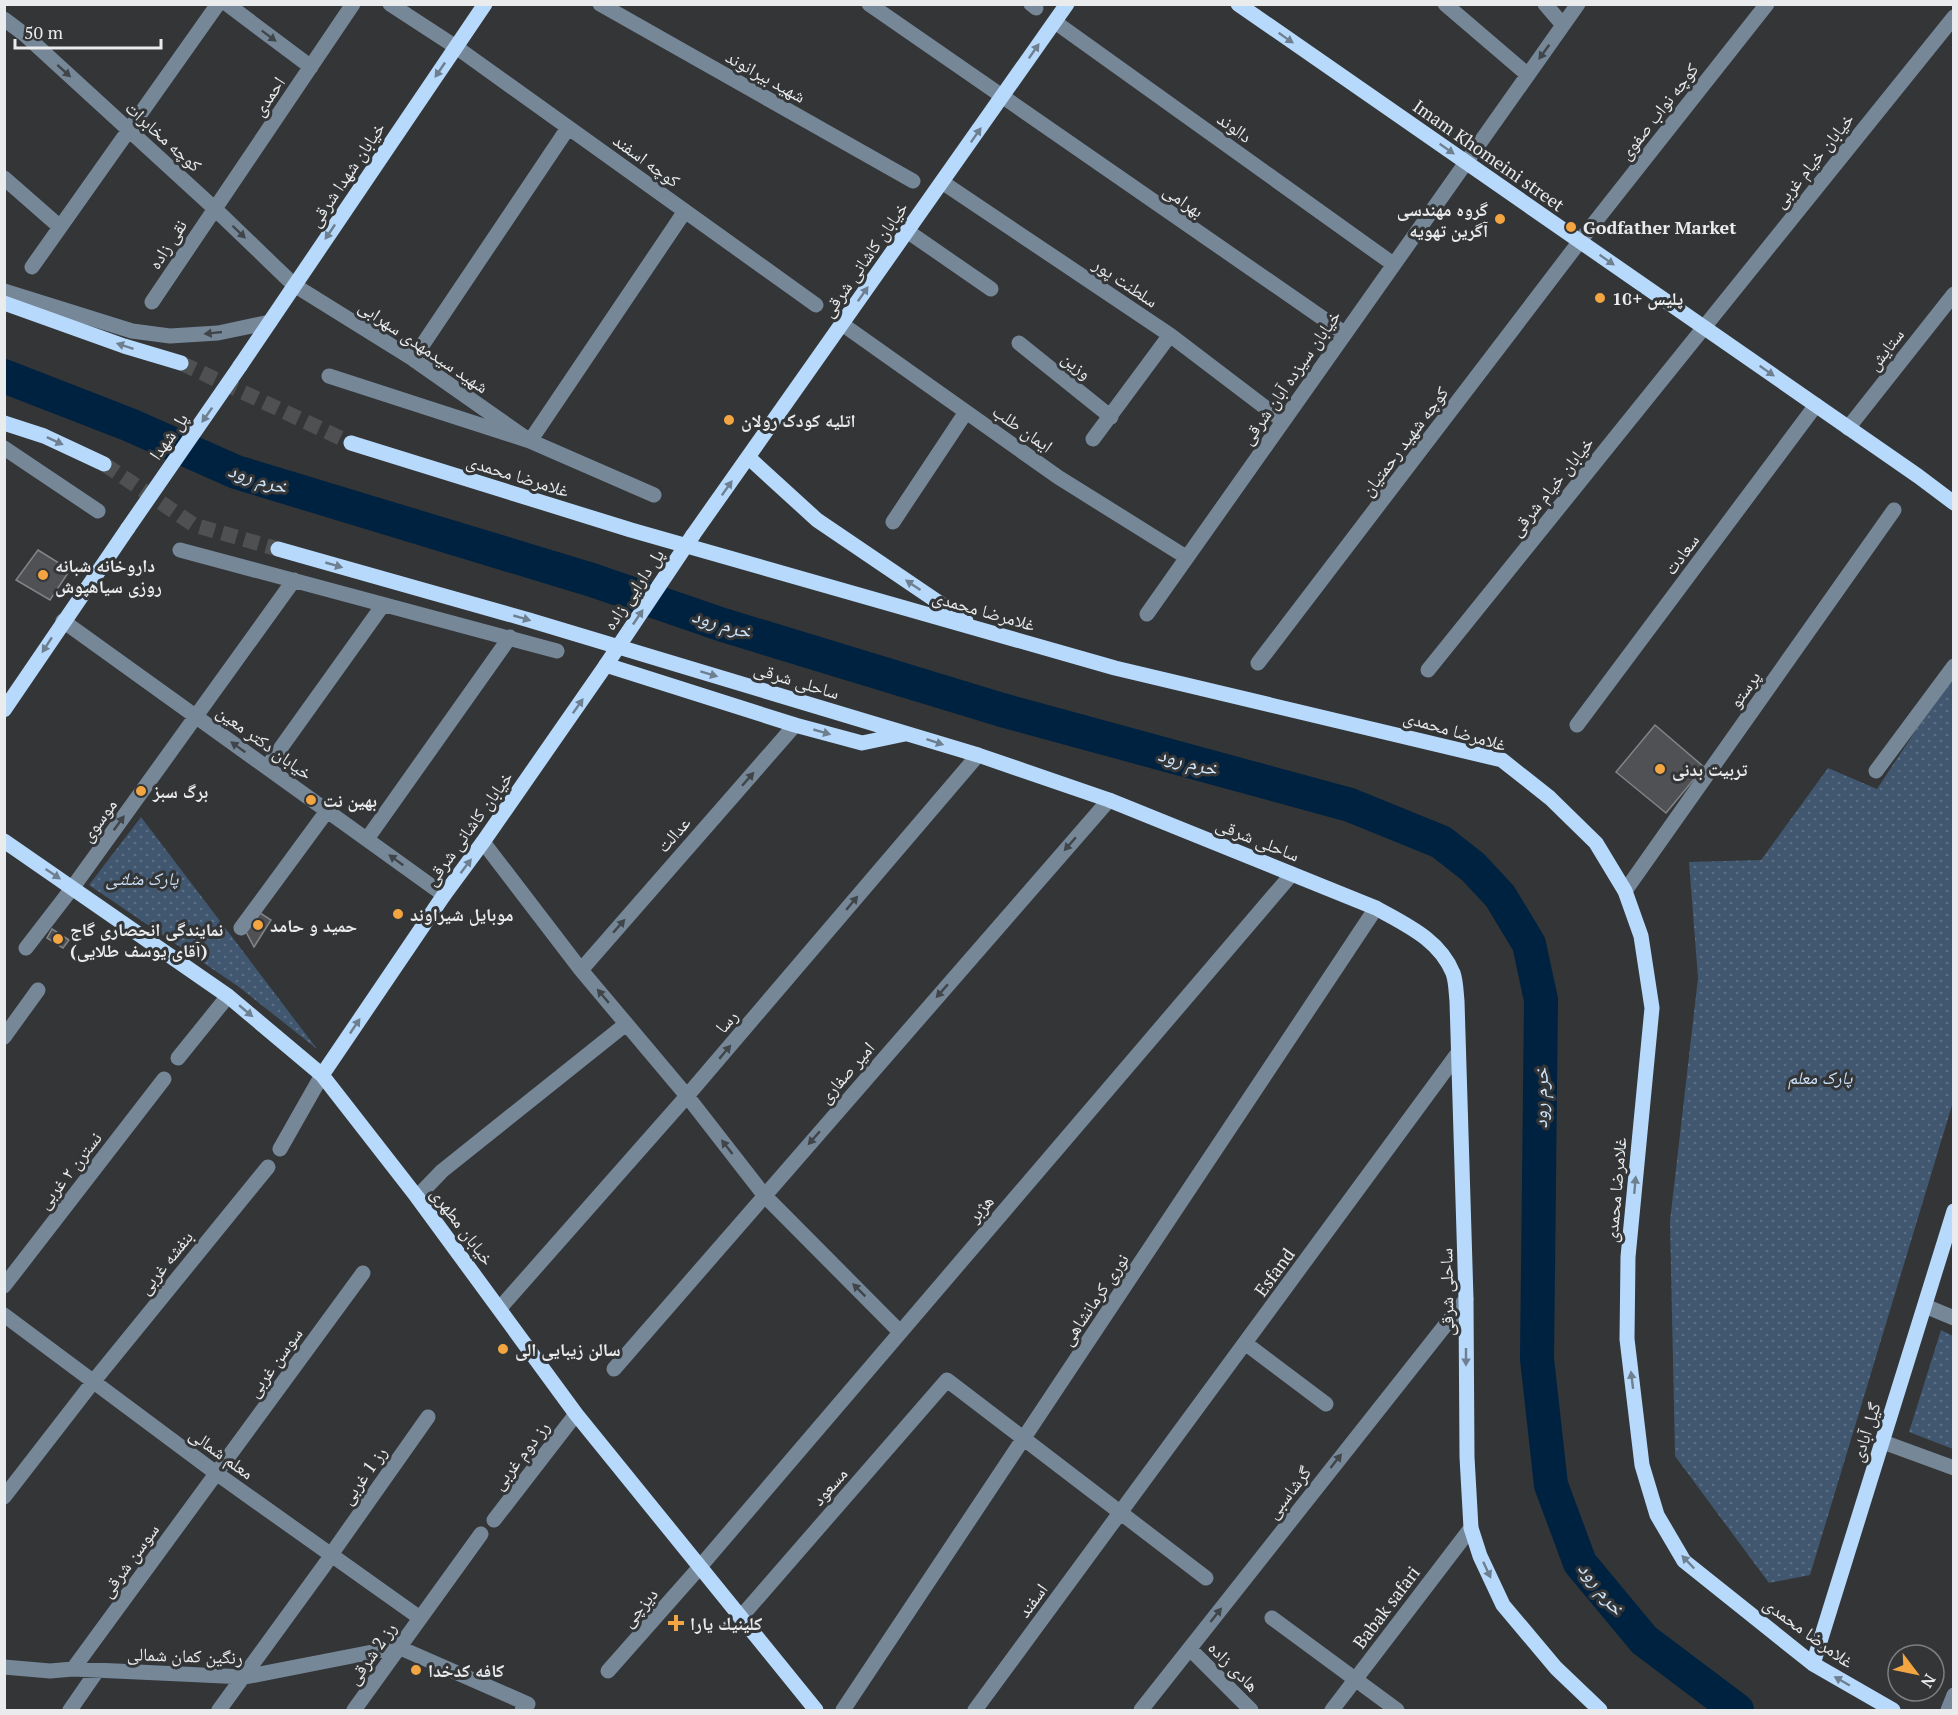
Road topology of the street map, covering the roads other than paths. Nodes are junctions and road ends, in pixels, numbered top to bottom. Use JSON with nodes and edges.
{"nodes":[{"id":1,"x":218,"y":4,"type":"edge"},
{"id":2,"x":227,"y":4,"type":"edge"},
{"id":3,"x":353,"y":4,"type":"edge"},
{"id":4,"x":390,"y":4,"type":"edge"},
{"id":5,"x":485,"y":4,"type":"edge"},
{"id":6,"x":600,"y":4,"type":"edge"},
{"id":7,"x":869,"y":4,"type":"edge"},
{"id":8,"x":1067,"y":4,"type":"edge"},
{"id":9,"x":1238,"y":4,"type":"edge"},
{"id":10,"x":1445,"y":4,"type":"edge"},
{"id":11,"x":1545,"y":4,"type":"edge"},
{"id":12,"x":1578,"y":4,"type":"edge"},
{"id":13,"x":1767,"y":4,"type":"edge"},
{"id":14,"x":1953,"y":17,"type":"edge"},
{"id":15,"x":4,"y":19,"type":"edge"},
{"id":16,"x":1055,"y":22,"type":"junction"},
{"id":17,"x":1563,"y":25,"type":"junction"},
{"id":18,"x":456,"y":47,"type":"junction"},
{"id":19,"x":311,"y":67,"type":"junction"},
{"id":20,"x":1528,"y":75,"type":"junction"},
{"id":21,"x":1002,"y":98,"type":"junction"},
{"id":22,"x":568,"y":128,"type":"junction"},
{"id":23,"x":129,"y":130,"type":"junction"},
{"id":24,"x":1465,"y":162,"type":"junction"},
{"id":25,"x":4,"y":178,"type":"edge"},
{"id":26,"x":913,"y":181,"type":"dead end"},
{"id":27,"x":942,"y":182,"type":"junction"},
{"id":28,"x":214,"y":208,"type":"junction"},
{"id":29,"x":685,"y":211,"type":"junction"},
{"id":30,"x":60,"y":227,"type":"junction"},
{"id":31,"x":907,"y":231,"type":"junction"},
{"id":32,"x":1580,"y":241,"type":"junction"},
{"id":33,"x":1393,"y":264,"type":"junction"},
{"id":34,"x":32,"y":267,"type":"dead end"},
{"id":35,"x":294,"y":285,"type":"junction"},
{"id":36,"x":991,"y":289,"type":"dead end"},
{"id":37,"x":4,"y":291,"type":"edge"},
{"id":38,"x":1953,"y":294,"type":"edge"},
{"id":39,"x":152,"y":302,"type":"dead end"},
{"id":40,"x":4,"y":303,"type":"edge"},
{"id":41,"x":816,"y":305,"type":"dead end"},
{"id":42,"x":270,"y":322,"type":"junction"},
{"id":43,"x":842,"y":324,"type":"junction"},
{"id":44,"x":1704,"y":327,"type":"junction"},
{"id":45,"x":1344,"y":333,"type":"junction"},
{"id":46,"x":1170,"y":335,"type":"junction"},
{"id":47,"x":1019,"y":343,"type":"dead end"},
{"id":48,"x":413,"y":359,"type":"junction"},
{"id":49,"x":181,"y":363,"type":"tunnel mouth"},
{"id":50,"x":240,"y":366,"type":"joint"},
{"id":51,"x":329,"y":376,"type":"dead end"},
{"id":52,"x":1816,"y":405,"type":"junction"},
{"id":53,"x":966,"y":412,"type":"junction"},
{"id":54,"x":1111,"y":417,"type":"junction"},
{"id":55,"x":1283,"y":421,"type":"junction"},
{"id":56,"x":4,"y":423,"type":"edge"},
{"id":57,"x":1848,"y":428,"type":"junction"},
{"id":58,"x":1093,"y":439,"type":"dead end"},
{"id":59,"x":530,"y":441,"type":"junction"},
{"id":60,"x":351,"y":443,"type":"tunnel mouth"},
{"id":61,"x":5,"y":448,"type":"edge"},
{"id":62,"x":748,"y":457,"type":"junction"},
{"id":63,"x":104,"y":464,"type":"tunnel mouth"},
{"id":64,"x":654,"y":495,"type":"dead end"},
{"id":65,"x":1953,"y":503,"type":"edge"},
{"id":66,"x":1894,"y":510,"type":"dead end"},
{"id":67,"x":98,"y":511,"type":"dead end"},
{"id":68,"x":892,"y":522,"type":"dead end"},
{"id":69,"x":693,"y":535,"type":"joint"},
{"id":70,"x":278,"y":549,"type":"tunnel mouth"},
{"id":71,"x":180,"y":550,"type":"dead end"},
{"id":72,"x":1186,"y":557,"type":"junction"},
{"id":73,"x":294,"y":580,"type":"junction"},
{"id":74,"x":383,"y":605,"type":"junction"},
{"id":75,"x":1146,"y":614,"type":"dead end"},
{"id":76,"x":63,"y":621,"type":"junction"},
{"id":77,"x":979,"y":629,"type":"junction"},
{"id":78,"x":510,"y":637,"type":"junction"},
{"id":79,"x":557,"y":651,"type":"dead end"},
{"id":80,"x":1258,"y":663,"type":"dead end"},
{"id":81,"x":606,"y":665,"type":"junction"},
{"id":82,"x":1953,"y":666,"type":"edge"},
{"id":83,"x":1428,"y":670,"type":"dead end"},
{"id":84,"x":4,"y":710,"type":"edge"},
{"id":85,"x":196,"y":717,"type":"junction"},
{"id":86,"x":795,"y":725,"type":"junction"},
{"id":87,"x":1576,"y":725,"type":"dead end"},
{"id":88,"x":908,"y":733,"type":"junction"},
{"id":89,"x":978,"y":755,"type":"junction"},
{"id":90,"x":267,"y":767,"type":"junction"},
{"id":91,"x":1876,"y":771,"type":"dead end"},
{"id":92,"x":1109,"y":800,"type":"junction"},
{"id":93,"x":327,"y":811,"type":"junction"},
{"id":94,"x":367,"y":839,"type":"junction"},
{"id":95,"x":4,"y":841,"type":"edge"},
{"id":96,"x":483,"y":842,"type":"junction"},
{"id":97,"x":1292,"y":873,"type":"junction"},
{"id":98,"x":73,"y":887,"type":"junction"},
{"id":99,"x":1625,"y":891,"type":"junction"},
{"id":100,"x":444,"y":894,"type":"junction"},
{"id":101,"x":1376,"y":908,"type":"junction"},
{"id":102,"x":241,"y":928,"type":"dead end"},
{"id":103,"x":26,"y":948,"type":"dead end"},
{"id":104,"x":581,"y":970,"type":"junction"},
{"id":105,"x":38,"y":990,"type":"dead end"},
{"id":106,"x":228,"y":996,"type":"junction"},
{"id":107,"x":626,"y":1024,"type":"junction"},
{"id":108,"x":4,"y":1036,"type":"edge"},
{"id":109,"x":1458,"y":1053,"type":"junction"},
{"id":110,"x":178,"y":1058,"type":"dead end"},
{"id":111,"x":322,"y":1075,"type":"junction"},
{"id":112,"x":165,"y":1078,"type":"dead end"},
{"id":113,"x":687,"y":1096,"type":"junction"},
{"id":114,"x":280,"y":1149,"type":"dead end"},
{"id":115,"x":268,"y":1167,"type":"dead end"},
{"id":116,"x":764,"y":1195,"type":"junction"},
{"id":117,"x":417,"y":1197,"type":"junction"},
{"id":118,"x":1953,"y":1211,"type":"edge"},
{"id":119,"x":363,"y":1273,"type":"dead end"},
{"id":120,"x":4,"y":1286,"type":"edge"},
{"id":121,"x":1466,"y":1299,"type":"junction"},
{"id":122,"x":1926,"y":1306,"type":"junction"},
{"id":123,"x":500,"y":1308,"type":"junction"},
{"id":124,"x":4,"y":1315,"type":"edge"},
{"id":125,"x":1953,"y":1318,"type":"edge"},
{"id":126,"x":900,"y":1332,"type":"junction"},
{"id":127,"x":1245,"y":1343,"type":"junction"},
{"id":128,"x":614,"y":1369,"type":"dead end"},
{"id":129,"x":93,"y":1382,"type":"junction"},
{"id":130,"x":1326,"y":1404,"type":"dead end"},
{"id":131,"x":576,"y":1414,"type":"junction"},
{"id":132,"x":428,"y":1417,"type":"dead end"},
{"id":133,"x":1024,"y":1439,"type":"junction"},
{"id":134,"x":1883,"y":1442,"type":"junction"},
{"id":135,"x":1953,"y":1468,"type":"edge"},
{"id":136,"x":216,"y":1473,"type":"junction"},
{"id":137,"x":4,"y":1497,"type":"edge"},
{"id":138,"x":1120,"y":1512,"type":"junction"},
{"id":139,"x":494,"y":1520,"type":"dead end"},
{"id":140,"x":1472,"y":1528,"type":"junction"},
{"id":141,"x":481,"y":1534,"type":"dead end"},
{"id":142,"x":328,"y":1559,"type":"junction"},
{"id":143,"x":699,"y":1568,"type":"junction"},
{"id":144,"x":1206,"y":1578,"type":"dead end"},
{"id":145,"x":420,"y":1618,"type":"junction"},
{"id":146,"x":740,"y":1618,"type":"junction"},
{"id":147,"x":1272,"y":1618,"type":"dead end"},
{"id":148,"x":398,"y":1647,"type":"junction"},
{"id":149,"x":1190,"y":1649,"type":"junction"},
{"id":150,"x":1813,"y":1664,"type":"junction"},
{"id":151,"x":4,"y":1667,"type":"edge"},
{"id":152,"x":73,"y":1669,"type":"junction"},
{"id":153,"x":97,"y":1671,"type":"junction"},
{"id":154,"x":608,"y":1671,"type":"dead end"},
{"id":155,"x":245,"y":1677,"type":"junction"},
{"id":156,"x":1356,"y":1680,"type":"junction"},
{"id":157,"x":1953,"y":1695,"type":"edge"},
{"id":158,"x":70,"y":1710,"type":"edge"},
{"id":159,"x":219,"y":1710,"type":"edge"},
{"id":160,"x":354,"y":1710,"type":"edge"},
{"id":161,"x":522,"y":1710,"type":"edge"},
{"id":162,"x":816,"y":1710,"type":"edge"},
{"id":163,"x":843,"y":1710,"type":"edge"},
{"id":164,"x":975,"y":1710,"type":"edge"},
{"id":165,"x":1141,"y":1710,"type":"edge"},
{"id":166,"x":1251,"y":1710,"type":"edge"},
{"id":167,"x":1332,"y":1710,"type":"edge"},
{"id":168,"x":1397,"y":1710,"type":"edge"},
{"id":169,"x":1599,"y":1710,"type":"edge"},
{"id":170,"x":1893,"y":1710,"type":"edge"},
{"id":171,"x":1948,"y":1710,"type":"edge"}],
"edges":[{"from":1,"to":23,"type":"street"},
{"from":2,"to":19,"type":"street","one_way":true},
{"from":3,"to":19,"type":"street","name":"احمدی"},
{"from":4,"to":18,"type":"street","name":"کوچه اسفند"},
{"from":5,"to":18,"type":"main road","name":"خیابان شهدا شرقی"},
{"from":6,"to":26,"type":"street","name":"شهید بیرانوند"},
{"from":7,"to":21,"type":"street","name":"بهرامی"},
{"from":8,"to":16,"type":"main road","name":"خیابان کاشانی شرقی"},
{"from":9,"to":24,"type":"main road","name":"Imam Khomeini street","one_way":true},
{"from":10,"to":20,"type":"street"},
{"from":11,"to":17,"type":"street"},
{"from":12,"to":17,"type":"street","name":"خیابان سیزده آبان شرقی"},
{"from":13,"to":32,"type":"street","name":"کوچه نواب صفوی"},
{"from":14,"to":44,"type":"street","name":"خیابان خیام غربی"},
{"from":15,"to":23,"type":"street","name":"کوچه مخابرات","one_way":true},
{"from":21,"to":16,"type":"main road","name":"خیابان کاشانی شرقی","one_way":true},
{"from":16,"to":33,"type":"street","name":"دالوند"},
{"from":17,"to":20,"type":"street","name":"خیابان سیزده آبان شرقی","one_way":true},
{"from":18,"to":22,"type":"street","name":"کوچه اسفند"},
{"from":18,"to":35,"type":"main road","name":"خیابان شهدا شرقی","one_way":true},
{"from":19,"to":28,"type":"street","name":"احمدی"},
{"from":20,"to":24,"type":"street","name":"خیابان سیزده آبان شرقی"},
{"from":27,"to":21,"type":"main road","name":"خیابان کاشانی شرقی","one_way":true},
{"from":21,"to":45,"type":"street","name":"بهرامی"},
{"from":22,"to":29,"type":"street","name":"کوچه اسفند"},
{"from":22,"to":48,"type":"street"},
{"from":23,"to":28,"type":"street","name":"کوچه مخابرات"},
{"from":23,"to":30,"type":"street"},
{"from":24,"to":32,"type":"main road","name":"Imam Khomeini street"},
{"from":24,"to":33,"type":"street","name":"خیابان سیزده آبان شرقی"},
{"from":25,"to":30,"type":"street"},
{"from":27,"to":31,"type":"main road","name":"خیابان کاشانی شرقی"},
{"from":27,"to":46,"type":"street","name":"سلطنت پور"},
{"from":28,"to":35,"type":"street","name":"کوچه مخابرات","one_way":true},
{"from":28,"to":39,"type":"street","name":"نقی زاده"},
{"from":29,"to":41,"type":"street","name":"کوچه اسفند"},
{"from":29,"to":59,"type":"street"},
{"from":30,"to":34,"type":"street"},
{"from":31,"to":36,"type":"street"},
{"from":43,"to":31,"type":"main road","name":"خیابان کاشانی شرقی","one_way":true},
{"from":32,"to":44,"type":"main road","name":"Imam Khomeini street","one_way":true},
{"from":32,"to":80,"type":"street","name":"کوچه شهید رحمتیان"},
{"from":33,"to":45,"type":"street","name":"خیابان سیزده آبان شرقی"},
{"from":35,"to":42,"type":"main road","name":"خیابان شهدا شرقی"},
{"from":35,"to":48,"type":"street","name":"شهید سیدمهدی سهرابی"},
{"from":42,"to":37,"type":"street","one_way":true},
{"from":38,"to":57,"type":"street","name":"ستایش"},
{"from":49,"to":40,"type":"main road","one_way":true},
{"from":42,"to":50,"type":"main road","name":"خیابان شهدا شرقی"},
{"from":43,"to":53,"type":"street","name":"ایمان طلب"},
{"from":43,"to":62,"type":"main road","name":"خیابان کاشانی شرقی"},
{"from":44,"to":52,"type":"main road","name":"Imam Khomeini street","one_way":true},
{"from":44,"to":83,"type":"street","name":"خیابان خیام شرقی"},
{"from":45,"to":55,"type":"street","name":"خیابان سیزده آبان شرقی"},
{"from":46,"to":54,"type":"street"},
{"from":46,"to":55,"type":"street","name":"سلطنت پور"},
{"from":47,"to":54,"type":"street","name":"وزین"},
{"from":48,"to":59,"type":"street","name":"شهید سیدمهدی سهرابی"},
{"from":50,"to":76,"type":"main road","name":"پل شهدا","one_way":true,"bridge":true},
{"from":51,"to":59,"type":"street"},
{"from":52,"to":57,"type":"main road","name":"Imam Khomeini street"},
{"from":52,"to":87,"type":"street","name":"سعادت"},
{"from":53,"to":68,"type":"street"},
{"from":53,"to":72,"type":"street","name":"ایمان طلب"},
{"from":54,"to":58,"type":"street"},
{"from":55,"to":72,"type":"street","name":"خیابان سیزده آبان شرقی"},
{"from":56,"to":63,"type":"main road","one_way":true},
{"from":57,"to":65,"type":"main road","name":"Imam Khomeini street"},
{"from":59,"to":64,"type":"street"},
{"from":60,"to":77,"type":"main road","name":"غلامرضا محمدی"},
{"from":61,"to":67,"type":"street"},
{"from":69,"to":62,"type":"main road","name":"خیابان کاشانی شرقی","one_way":true},
{"from":77,"to":62,"type":"main road","one_way":true},
{"from":66,"to":99,"type":"street","name":"پرستو"},
{"from":81,"to":69,"type":"main road","name":"پل دارایی زاده","one_way":true,"bridge":true},
{"from":70,"to":88,"type":"main road","name":"ساحلی شرقی","one_way":true},
{"from":71,"to":73,"type":"street"},
{"from":72,"to":75,"type":"street","name":"خیابان سیزده آبان شرقی"},
{"from":73,"to":74,"type":"street"},
{"from":73,"to":85,"type":"street","name":"موسوی"},
{"from":74,"to":78,"type":"street"},
{"from":74,"to":90,"type":"street"},
{"from":76,"to":84,"type":"main road","one_way":true},
{"from":76,"to":85,"type":"street","name":"خیابان دکتر معین"},
{"from":77,"to":99,"type":"main road","name":"غلامرضا محمدی"},
{"from":78,"to":79,"type":"street"},
{"from":78,"to":94,"type":"street"},
{"from":81,"to":86,"type":"main road"},
{"from":96,"to":81,"type":"main road","name":"خیابان کاشانی شرقی","one_way":true},
{"from":82,"to":91,"type":"street"},
{"from":90,"to":85,"type":"street","name":"خیابان دکتر معین","one_way":true},
{"from":98,"to":85,"type":"street","name":"موسوی","one_way":true},
{"from":86,"to":88,"type":"main road","one_way":true},
{"from":104,"to":86,"type":"street","name":"عدالت","one_way":true},
{"from":88,"to":89,"type":"main road","name":"ساحلی شرقی","one_way":true},
{"from":89,"to":92,"type":"main road","name":"ساحلی شرقی"},
{"from":113,"to":89,"type":"street","name":"رسا","one_way":true},
{"from":90,"to":93,"type":"street","name":"خیابان دکتر معین"},
{"from":92,"to":97,"type":"main road","name":"ساحلی شرقی"},
{"from":92,"to":116,"type":"street","name":"امیر صفاری","one_way":true},
{"from":93,"to":94,"type":"street","name":"خیابان دکتر معین"},
{"from":93,"to":102,"type":"street"},
{"from":100,"to":94,"type":"street","name":"خیابان دکتر معین","one_way":true},
{"from":95,"to":98,"type":"main road","name":"خیابان مطهری","one_way":true},
{"from":100,"to":96,"type":"main road","name":"خیابان کاشانی شرقی","one_way":true},
{"from":96,"to":104,"type":"street"},
{"from":97,"to":101,"type":"main road","name":"ساحلی شرقی"},
{"from":97,"to":126,"type":"street","name":"هژبر"},
{"from":98,"to":103,"type":"street","name":"موسوی"},
{"from":98,"to":106,"type":"main road","name":"خیابان مطهری"},
{"from":150,"to":99,"type":"main road","name":"غلامرضا محمدی","one_way":true},
{"from":111,"to":100,"type":"main road","name":"خیابان کاشانی شرقی","one_way":true},
{"from":101,"to":109,"type":"main road","name":"ساحلی شرقی"},
{"from":101,"to":133,"type":"street","name":"نوری کرمانشاهی"},
{"from":107,"to":104,"type":"street","one_way":true},
{"from":105,"to":108,"type":"street"},
{"from":106,"to":110,"type":"street"},
{"from":106,"to":111,"type":"main road","name":"خیابان مطهری","one_way":true},
{"from":107,"to":113,"type":"street"},
{"from":107,"to":117,"type":"street"},
{"from":109,"to":121,"type":"main road","name":"ساحلی شرقی"},
{"from":109,"to":127,"type":"street","name":"Esfand"},
{"from":111,"to":114,"type":"street"},
{"from":111,"to":117,"type":"main road","name":"خیابان مطهری"},
{"from":112,"to":120,"type":"street","name":"نسترن ۲ غربی"},
{"from":116,"to":113,"type":"street","one_way":true},
{"from":113,"to":123,"type":"street","name":"رسا"},
{"from":115,"to":129,"type":"street","name":"بنفشه غربی"},
{"from":126,"to":116,"type":"street","one_way":true},
{"from":116,"to":128,"type":"street","name":"امیر صفاری"},
{"from":117,"to":123,"type":"main road","name":"خیابان مطهری"},
{"from":118,"to":122,"type":"main road","name":"گیل آبادی"},
{"from":119,"to":136,"type":"street","name":"سوسن غربی"},
{"from":121,"to":140,"type":"main road","name":"ساحلی شرقی","one_way":true},
{"from":149,"to":121,"type":"street","name":"گرشاسبی","one_way":true},
{"from":122,"to":125,"type":"street"},
{"from":122,"to":134,"type":"main road","name":"گیل آبادی"},
{"from":123,"to":131,"type":"main road","name":"خیابان مطهری"},
{"from":124,"to":129,"type":"street","name":"معلم شمالی"},
{"from":126,"to":143,"type":"street","name":"هژبر"},
{"from":127,"to":130,"type":"street"},
{"from":127,"to":138,"type":"street","name":"Esfand"},
{"from":129,"to":136,"type":"street","name":"معلم شمالی"},
{"from":129,"to":137,"type":"street","name":"بنفشه غربی"},
{"from":131,"to":139,"type":"street","name":"رز دوم غربی"},
{"from":131,"to":143,"type":"main road","name":"خیابان مطهری"},
{"from":132,"to":142,"type":"street","name":"رز 1 غربی"},
{"from":133,"to":138,"type":"street"},
{"from":133,"to":146,"type":"street","name":"مسعود"},
{"from":133,"to":163,"type":"street","name":"نوری کرمانشاهی"},
{"from":134,"to":135,"type":"street"},
{"from":134,"to":150,"type":"main road","name":"گیل آبادی"},
{"from":136,"to":142,"type":"street","name":"معلم شمالی"},
{"from":136,"to":152,"type":"street","name":"سوسن شرقی"},
{"from":138,"to":144,"type":"street"},
{"from":138,"to":164,"type":"street","name":"اسفند"},
{"from":140,"to":156,"type":"street","name":"Babak safari"},
{"from":140,"to":169,"type":"main road","name":"ساحلی شرقی","one_way":true},
{"from":141,"to":145,"type":"street"},
{"from":142,"to":145,"type":"street","name":"معلم شمالی"},
{"from":142,"to":155,"type":"street","name":"رز 1 غربی"},
{"from":143,"to":146,"type":"main road","name":"خیابان مطهری"},
{"from":143,"to":154,"type":"street","name":"دیزچی"},
{"from":145,"to":148,"type":"street","name":"رز 2 شرقی"},
{"from":146,"to":162,"type":"main road","name":"خیابان مطهری"},
{"from":147,"to":156,"type":"street"},
{"from":148,"to":155,"type":"street","name":"رنگین کمان شمالی"},
{"from":148,"to":160,"type":"street","name":"رز 2 شرقی"},
{"from":148,"to":161,"type":"street"},
{"from":149,"to":165,"type":"street","name":"گرشاسبی"},
{"from":149,"to":166,"type":"street","name":"هادی زاده"},
{"from":170,"to":150,"type":"main road","name":"غلامرضا محمدی","one_way":true},
{"from":151,"to":152,"type":"street","name":"رنگین کمان شمالی"},
{"from":152,"to":153,"type":"street","name":"رنگین کمان شمالی"},
{"from":153,"to":155,"type":"street","name":"رنگین کمان شمالی"},
{"from":153,"to":158,"type":"street"},
{"from":155,"to":159,"type":"street","name":"رز 1 غربی"},
{"from":156,"to":167,"type":"street","name":"Babak safari"},
{"from":156,"to":168,"type":"street"},
{"from":157,"to":171,"type":"street"}]}
